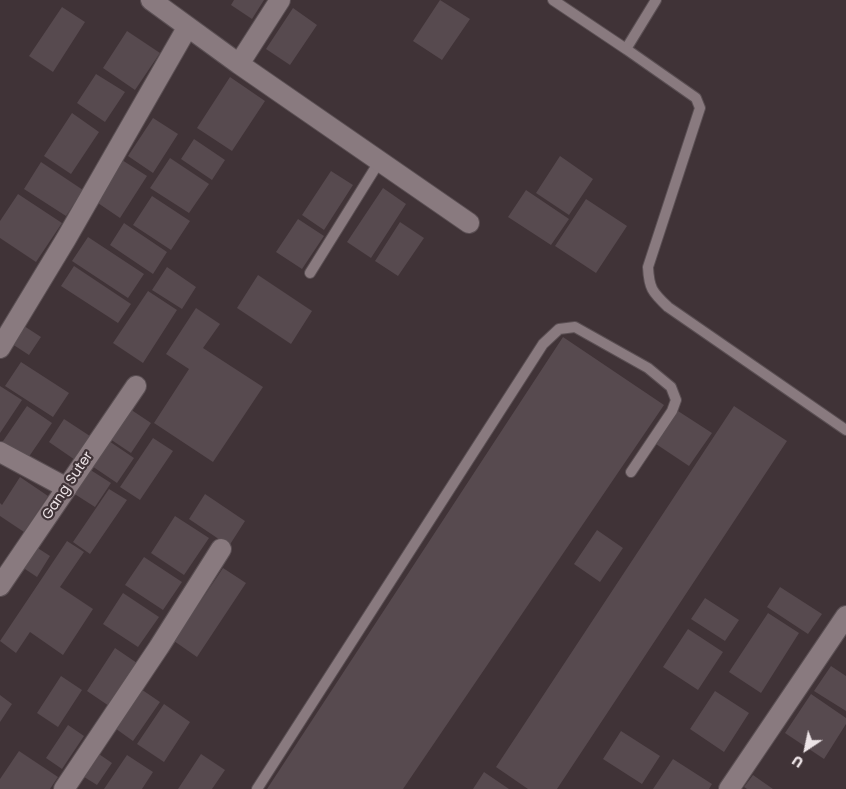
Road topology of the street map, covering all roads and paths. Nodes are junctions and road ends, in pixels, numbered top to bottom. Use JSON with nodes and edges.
{"nodes":[{"id":1,"x":150,"y":0,"type":"edge"},
{"id":2,"x":280,"y":0,"type":"edge"},
{"id":3,"x":553,"y":0,"type":"edge"},
{"id":4,"x":656,"y":0,"type":"edge"},
{"id":5,"x":187,"y":28,"type":"junction"},
{"id":6,"x":626,"y":50,"type":"junction"},
{"id":7,"x":239,"y":64,"type":"junction"},
{"id":8,"x":379,"y":162,"type":"junction"},
{"id":9,"x":469,"y":223,"type":"dead end"},
{"id":10,"x":310,"y":272,"type":"dead end"},
{"id":11,"x":0,"y":348,"type":"edge"},
{"id":12,"x":136,"y":386,"type":"dead end"},
{"id":13,"x":846,"y":430,"type":"edge"},
{"id":14,"x":0,"y":452,"type":"edge"},
{"id":15,"x":631,"y":472,"type":"dead end"},
{"id":16,"x":67,"y":488,"type":"junction"},
{"id":17,"x":221,"y":549,"type":"dead end"},
{"id":18,"x":0,"y":586,"type":"edge"},
{"id":19,"x":846,"y":616,"type":"edge"},
{"id":20,"x":64,"y":789,"type":"edge"},
{"id":21,"x":257,"y":789,"type":"edge"},
{"id":22,"x":729,"y":789,"type":"edge"}],
"edges":[{"from":1,"to":5,"type":"street"},
{"from":2,"to":7,"type":"street"},
{"from":3,"to":6,"type":"lane"},
{"from":4,"to":6,"type":"lane"},
{"from":5,"to":7,"type":"street"},
{"from":5,"to":11,"type":"street"},
{"from":6,"to":13,"type":"lane"},
{"from":7,"to":8,"type":"street"},
{"from":8,"to":9,"type":"street"},
{"from":8,"to":10,"type":"lane"},
{"from":12,"to":16,"type":"street","name":"Gang Suter"},
{"from":14,"to":16,"type":"street"},
{"from":15,"to":21,"type":"lane"},
{"from":16,"to":18,"type":"street","name":"Gang Suter"},
{"from":17,"to":20,"type":"street"},
{"from":19,"to":22,"type":"street"}]}
